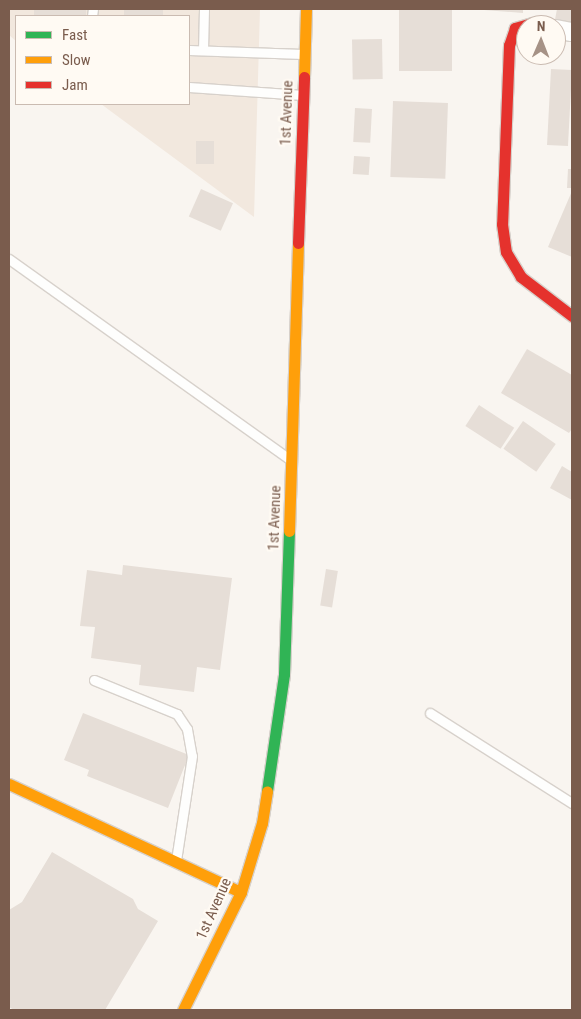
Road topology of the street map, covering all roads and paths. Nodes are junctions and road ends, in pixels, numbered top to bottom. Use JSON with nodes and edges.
{"nodes":[{"id":1,"x":204,"y":9,"type":"edge"},
{"id":2,"x":306,"y":9,"type":"edge"},
{"id":3,"x":516,"y":27,"type":"edge"},
{"id":4,"x":190,"y":50,"type":"edge"},
{"id":5,"x":203,"y":50,"type":"junction"},
{"id":6,"x":304,"y":54,"type":"junction"},
{"id":7,"x":190,"y":87,"type":"edge"},
{"id":8,"x":303,"y":95,"type":"junction"},
{"id":9,"x":9,"y":259,"type":"edge"},
{"id":10,"x":572,"y":316,"type":"edge"},
{"id":11,"x":292,"y":461,"type":"junction"},
{"id":12,"x":94,"y":680,"type":"dead end"},
{"id":13,"x":430,"y":713,"type":"dead end"},
{"id":14,"x":9,"y":784,"type":"edge"},
{"id":15,"x":572,"y":803,"type":"edge"},
{"id":16,"x":176,"y":861,"type":"junction"},
{"id":17,"x":241,"y":892,"type":"junction"},
{"id":18,"x":183,"y":1010,"type":"edge"}],
"edges":[{"from":1,"to":5,"type":"lane"},
{"from":2,"to":6,"type":"street","name":"1st Avenue"},
{"from":3,"to":10,"type":"street"},
{"from":4,"to":5,"type":"lane"},
{"from":5,"to":6,"type":"lane"},
{"from":6,"to":8,"type":"street","name":"1st Avenue"},
{"from":7,"to":8,"type":"lane"},
{"from":8,"to":11,"type":"street","name":"1st Avenue"},
{"from":9,"to":11,"type":"lane"},
{"from":11,"to":17,"type":"street","name":"1st Avenue"},
{"from":12,"to":16,"type":"lane"},
{"from":13,"to":15,"type":"lane"},
{"from":14,"to":16,"type":"street"},
{"from":16,"to":17,"type":"street"},
{"from":17,"to":18,"type":"street","name":"1st Avenue"}]}
